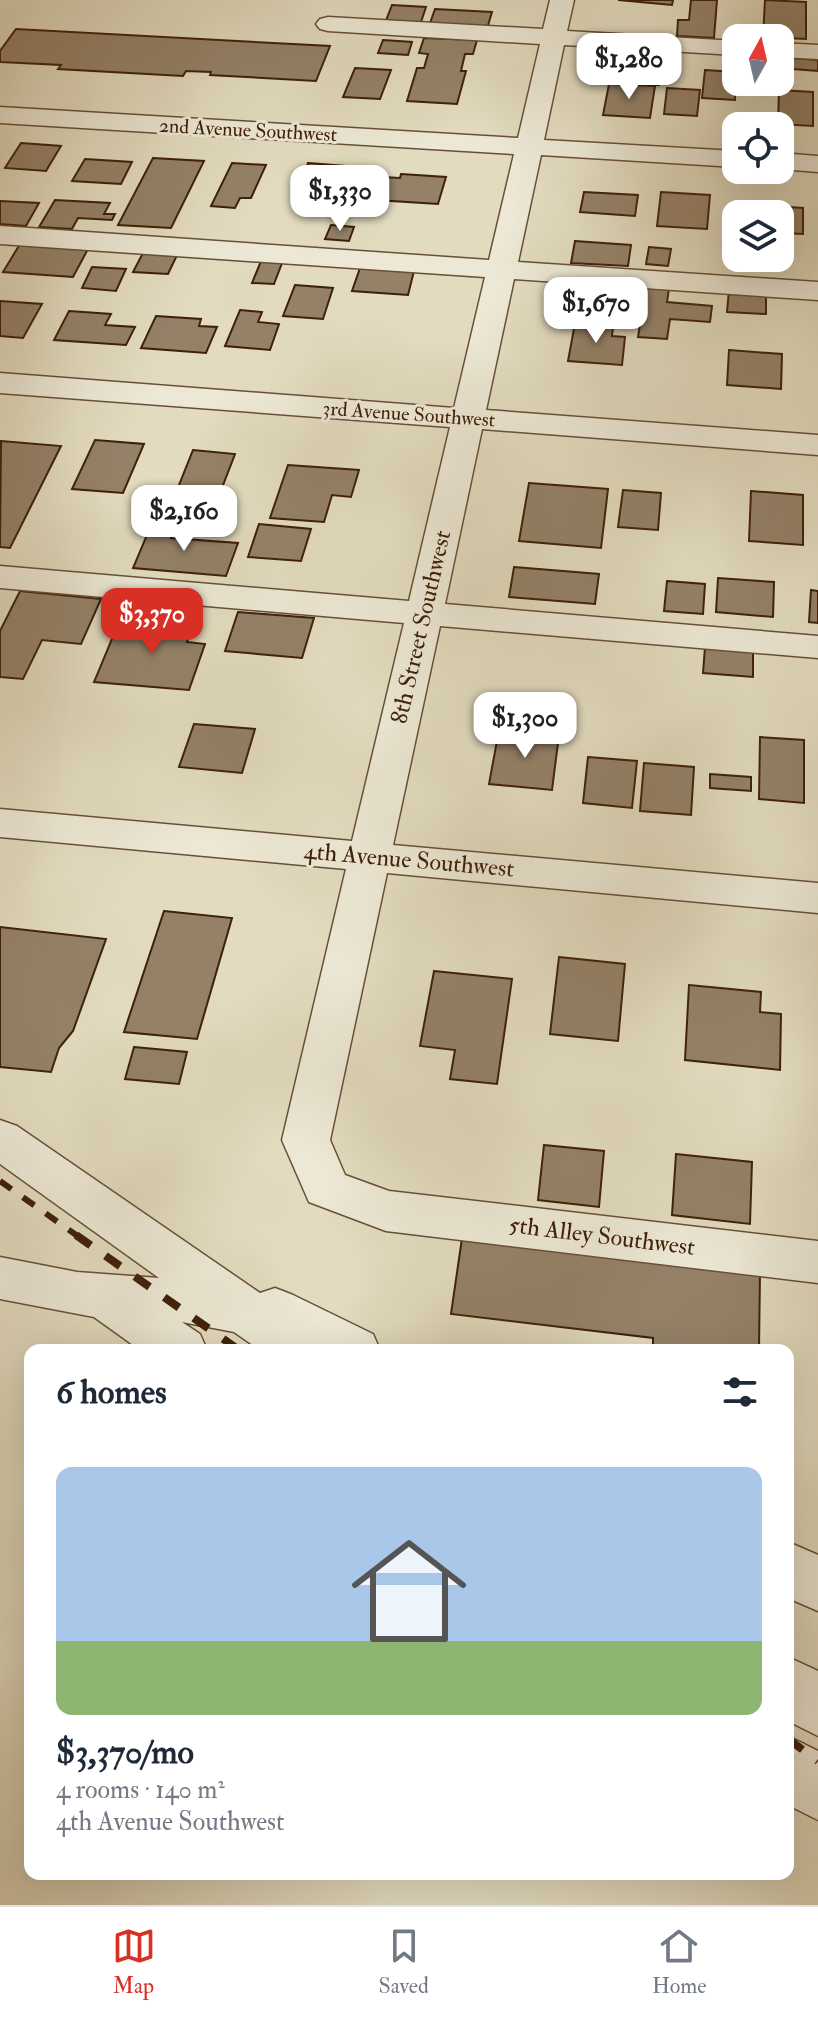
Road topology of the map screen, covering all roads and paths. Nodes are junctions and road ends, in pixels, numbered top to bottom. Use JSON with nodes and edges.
{"nodes":[{"id":1,"x":562,"y":0,"type":"edge"},
{"id":2,"x":328,"y":24,"type":"dead end"},
{"id":3,"x":553,"y":37,"type":"junction"},
{"id":4,"x":722,"y":47,"type":"edge"},
{"id":5,"x":794,"y":51,"type":"edge"},
{"id":6,"x":818,"y":52,"type":"edge"},
{"id":7,"x":0,"y":115,"type":"edge"},
{"id":8,"x":529,"y":146,"type":"junction"},
{"id":9,"x":722,"y":158,"type":"edge"},
{"id":10,"x":794,"y":162,"type":"edge"},
{"id":11,"x":818,"y":164,"type":"edge"},
{"id":12,"x":0,"y":235,"type":"edge"},
{"id":13,"x":501,"y":269,"type":"junction"},
{"id":14,"x":818,"y":291,"type":"edge"},
{"id":15,"x":0,"y":383,"type":"edge"},
{"id":16,"x":468,"y":419,"type":"junction"},
{"id":17,"x":818,"y":445,"type":"edge"},
{"id":18,"x":0,"y":577,"type":"edge"},
{"id":19,"x":424,"y":614,"type":"junction"},
{"id":20,"x":818,"y":647,"type":"edge"},
{"id":21,"x":0,"y":823,"type":"edge"},
{"id":22,"x":370,"y":856,"type":"junction"},
{"id":23,"x":818,"y":898,"type":"edge"},
{"id":24,"x":0,"y":1139,"type":"edge"},
{"id":25,"x":386,"y":1211,"type":"joint"},
{"id":26,"x":172,"y":1259,"type":"junction"},
{"id":27,"x":818,"y":1262,"type":"edge"},
{"id":28,"x":0,"y":1278,"type":"edge"},
{"id":29,"x":104,"y":1296,"type":"junction"},
{"id":30,"x":255,"y":1318,"type":"junction"},
{"id":31,"x":172,"y":1344,"type":"edge"},
{"id":32,"x":292,"y":1344,"type":"edge"},
{"id":33,"x":342,"y":1344,"type":"edge"},
{"id":34,"x":794,"y":1572,"type":"edge"},
{"id":35,"x":818,"y":1584,"type":"edge"},
{"id":36,"x":794,"y":1690,"type":"edge"},
{"id":37,"x":818,"y":1706,"type":"edge"},
{"id":38,"x":794,"y":1771,"type":"edge"},
{"id":39,"x":818,"y":1789,"type":"edge"}],
"edges":[{"from":1,"to":3,"type":"street","name":"8th Street Southwest"},
{"from":2,"to":3,"type":"street"},
{"from":3,"to":4,"type":"street"},
{"from":3,"to":8,"type":"street","name":"8th Street Southwest"},
{"from":5,"to":6,"type":"street"},
{"from":7,"to":8,"type":"street","name":"2nd Avenue Southwest"},
{"from":8,"to":9,"type":"street","name":"2nd Avenue Southwest"},
{"from":8,"to":13,"type":"street","name":"8th Street Southwest"},
{"from":10,"to":11,"type":"street"},
{"from":12,"to":13,"type":"street"},
{"from":13,"to":14,"type":"street"},
{"from":13,"to":16,"type":"street","name":"8th Street Southwest"},
{"from":15,"to":16,"type":"street","name":"3rd Avenue Southwest"},
{"from":16,"to":17,"type":"street","name":"3rd Avenue Southwest"},
{"from":16,"to":19,"type":"street","name":"8th Street Southwest"},
{"from":18,"to":19,"type":"street"},
{"from":19,"to":20,"type":"street"},
{"from":19,"to":22,"type":"street","name":"8th Street Southwest"},
{"from":21,"to":22,"type":"street","name":"4th Avenue Southwest"},
{"from":22,"to":23,"type":"street","name":"4th Avenue Southwest"},
{"from":22,"to":25,"type":"street","name":"8th Street Southwest"},
{"from":24,"to":26,"type":"street"},
{"from":25,"to":27,"type":"street","name":"5th Alley Southwest"},
{"from":26,"to":30,"type":"street"},
{"from":26,"to":33,"type":"street"},
{"from":28,"to":29,"type":"street"},
{"from":29,"to":30,"type":"street"},
{"from":29,"to":31,"type":"street"},
{"from":30,"to":32,"type":"street"},
{"from":34,"to":35,"type":"street"},
{"from":36,"to":37,"type":"street"},
{"from":38,"to":39,"type":"street"}]}
